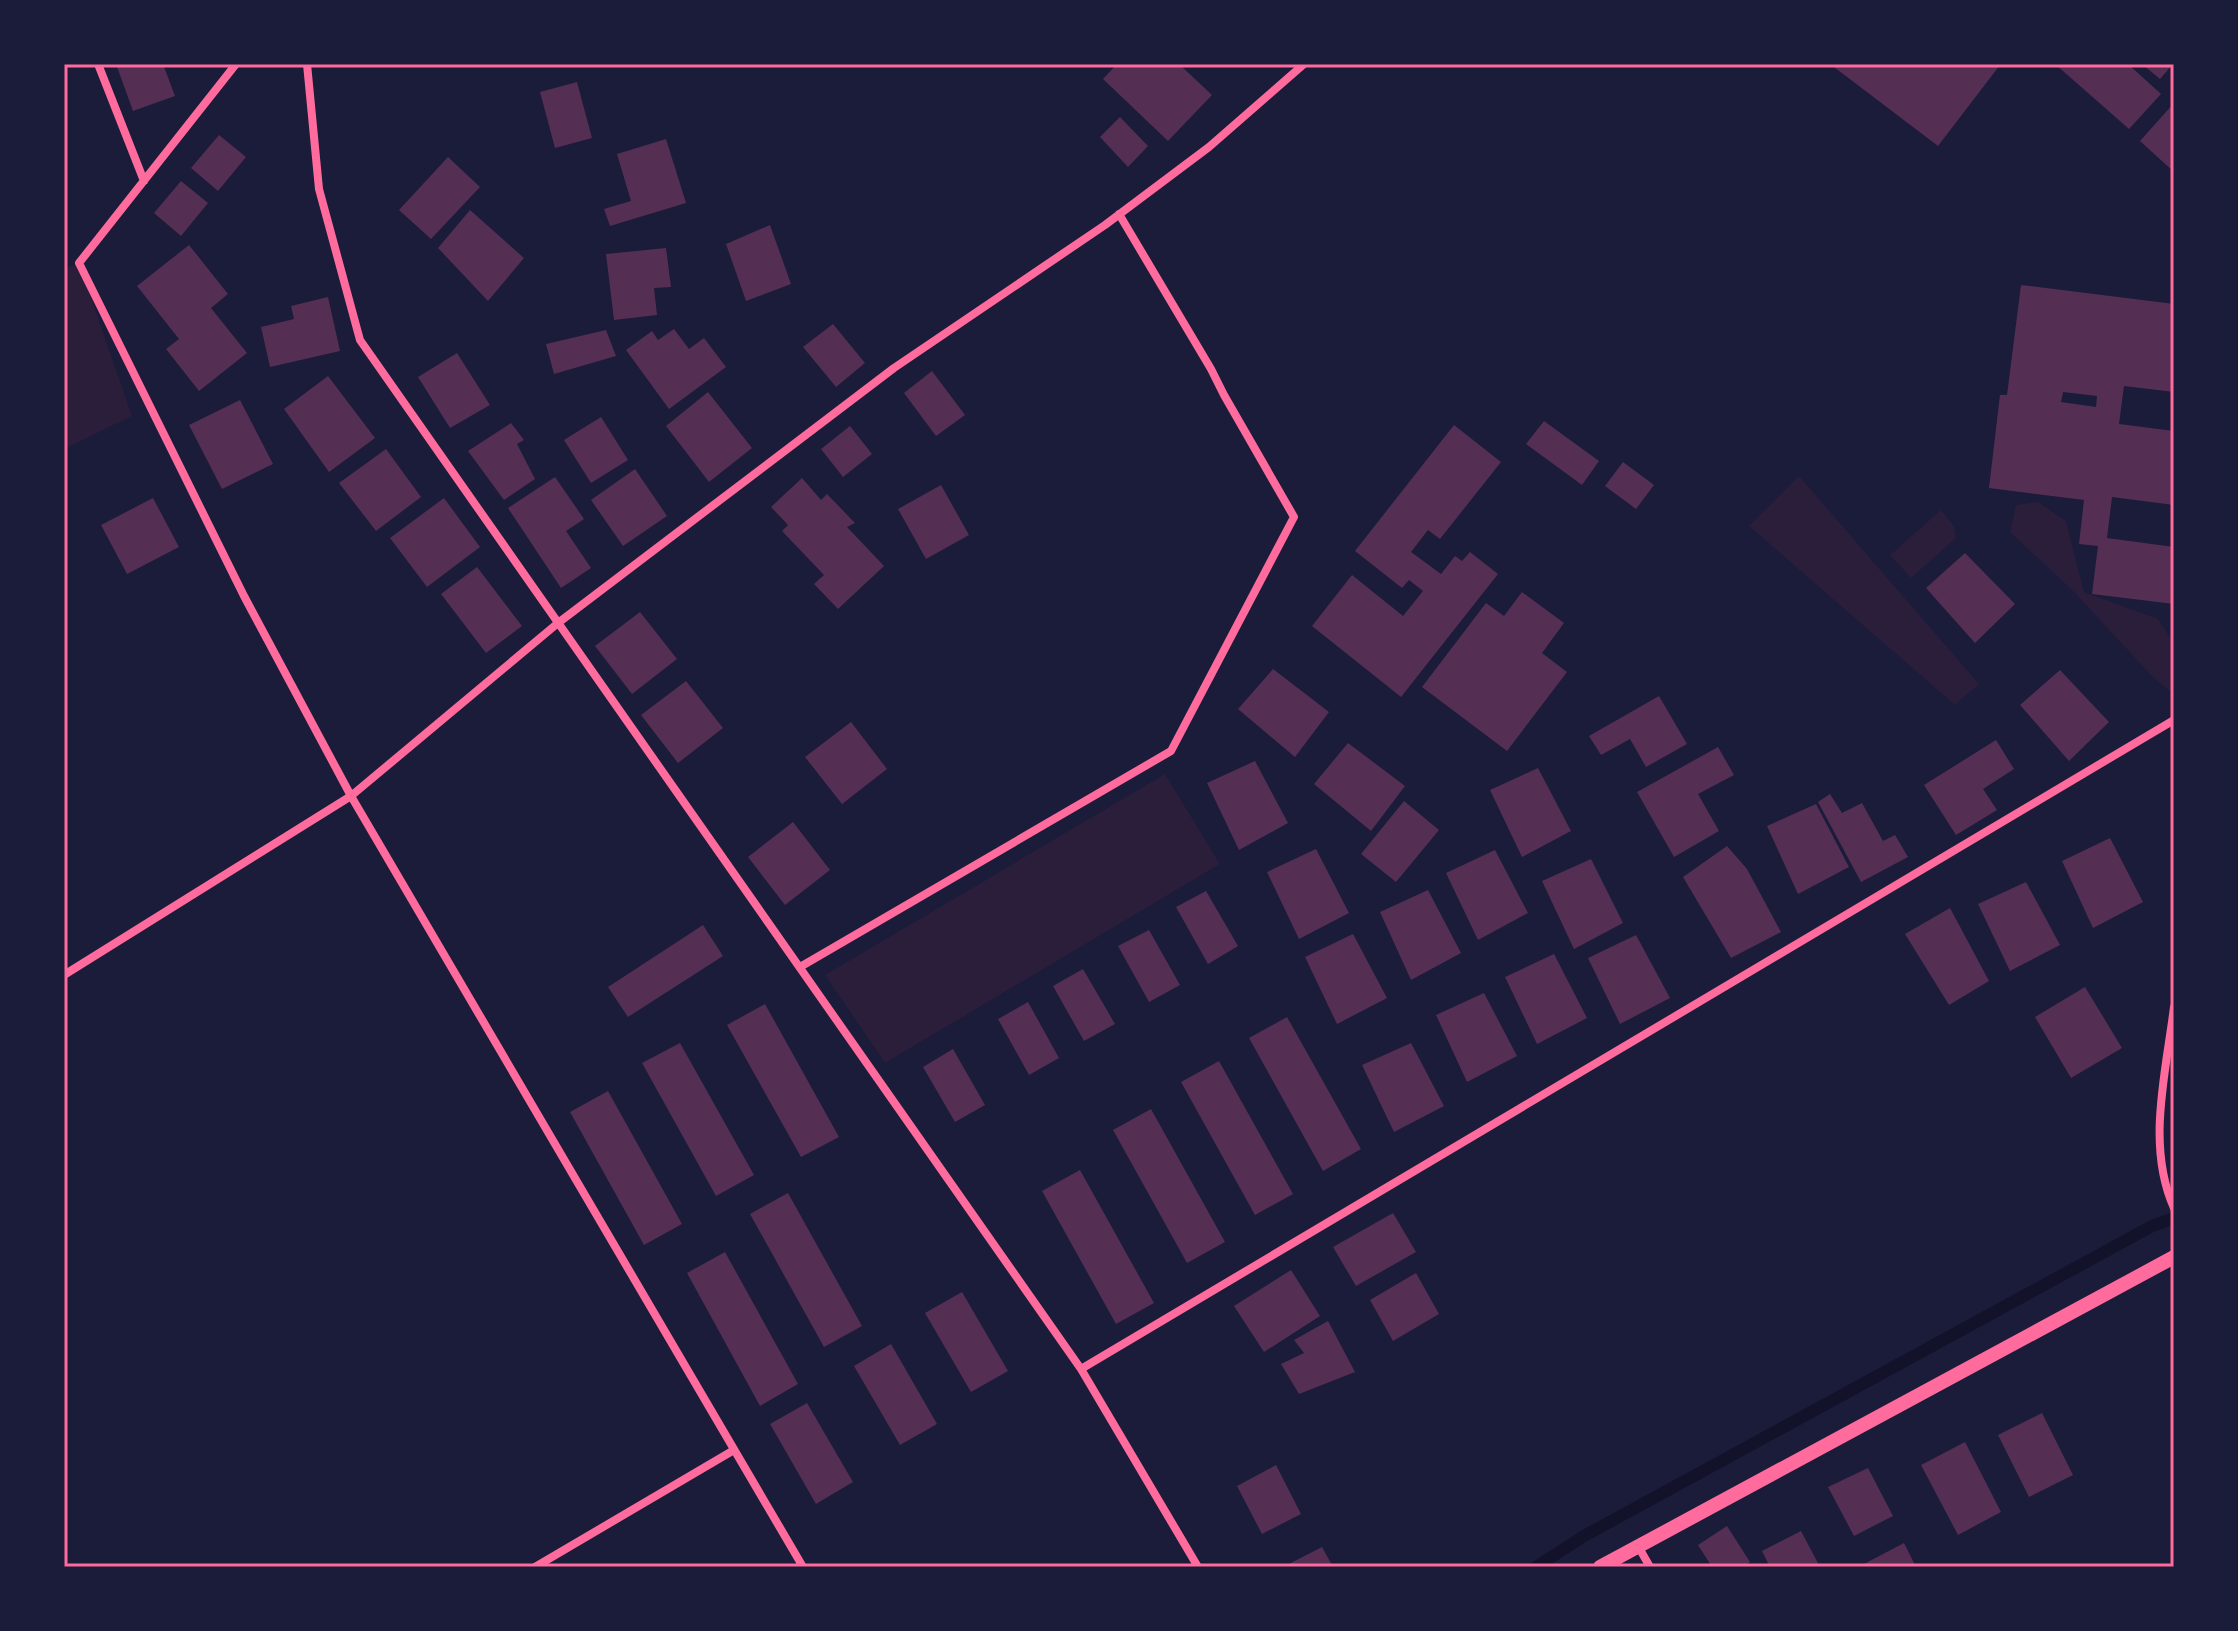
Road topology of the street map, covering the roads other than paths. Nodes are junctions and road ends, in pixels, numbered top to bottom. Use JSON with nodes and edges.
{"nodes":[{"id":1,"x":98,"y":64,"type":"edge"},
{"id":2,"x":236,"y":64,"type":"edge"},
{"id":3,"x":307,"y":64,"type":"edge"},
{"id":4,"x":1304,"y":64,"type":"edge"},
{"id":5,"x":144,"y":181,"type":"junction"},
{"id":6,"x":1119,"y":214,"type":"junction"},
{"id":7,"x":558,"y":623,"type":"junction"},
{"id":8,"x":2174,"y":720,"type":"edge"},
{"id":9,"x":351,"y":796,"type":"junction"},
{"id":10,"x":800,"y":967,"type":"junction"},
{"id":11,"x":64,"y":975,"type":"edge"},
{"id":12,"x":2174,"y":1007,"type":"edge"},
{"id":13,"x":2174,"y":1208,"type":"edge"},
{"id":14,"x":2174,"y":1257,"type":"edge"},
{"id":15,"x":1081,"y":1369,"type":"junction"},
{"id":16,"x":734,"y":1450,"type":"junction"},
{"id":17,"x":1637,"y":1545,"type":"junction"},
{"id":18,"x":535,"y":1567,"type":"edge"},
{"id":19,"x":803,"y":1567,"type":"edge"},
{"id":20,"x":1198,"y":1567,"type":"edge"},
{"id":21,"x":1600,"y":1567,"type":"edge"},
{"id":22,"x":1650,"y":1567,"type":"edge"}],
"edges":[{"from":1,"to":5,"type":"street"},
{"from":2,"to":5,"type":"street"},
{"from":3,"to":7,"type":"street"},
{"from":4,"to":6,"type":"street"},
{"from":5,"to":9,"type":"street"},
{"from":6,"to":7,"type":"street"},
{"from":6,"to":10,"type":"street"},
{"from":7,"to":9,"type":"street"},
{"from":7,"to":10,"type":"street"},
{"from":8,"to":15,"type":"street"},
{"from":9,"to":11,"type":"street"},
{"from":9,"to":16,"type":"street"},
{"from":10,"to":15,"type":"street"},
{"from":12,"to":13,"type":"street"},
{"from":14,"to":17,"type":"street"},
{"from":15,"to":20,"type":"street"},
{"from":16,"to":18,"type":"street"},
{"from":16,"to":19,"type":"street"},
{"from":17,"to":21,"type":"street"},
{"from":17,"to":22,"type":"street"}]}
